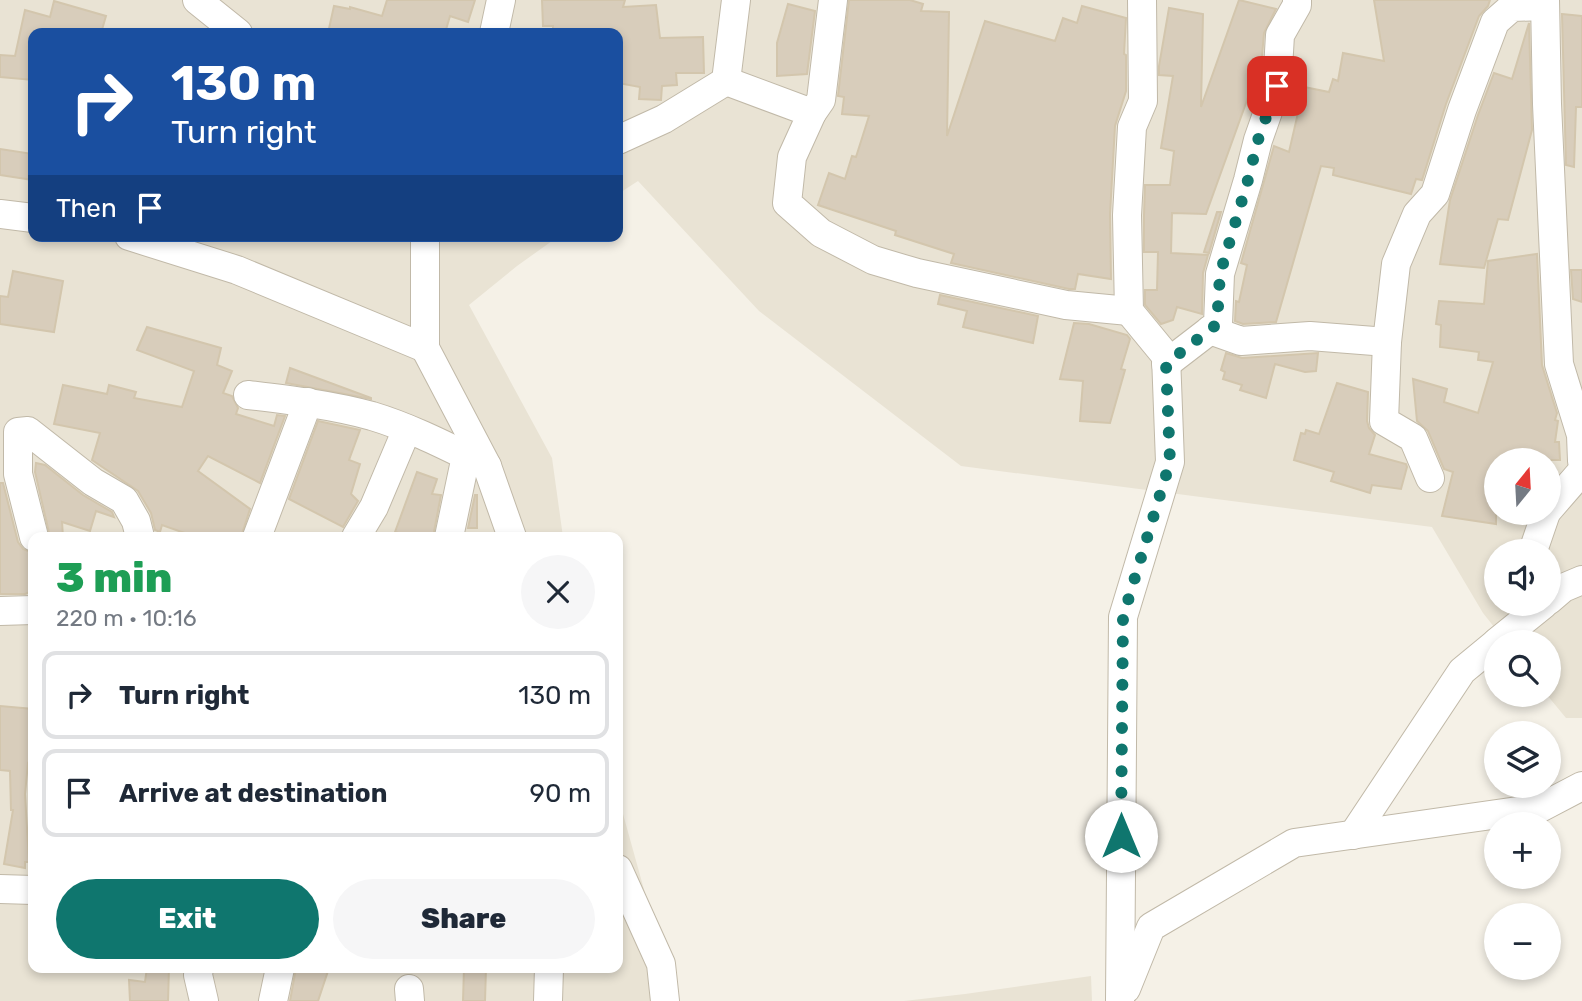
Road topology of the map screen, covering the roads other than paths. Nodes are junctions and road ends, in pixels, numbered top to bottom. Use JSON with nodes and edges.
{"nodes":[{"id":1,"x":197,"y":0,"type":"edge"},
{"id":2,"x":501,"y":0,"type":"edge"},
{"id":3,"x":737,"y":0,"type":"edge"},
{"id":4,"x":833,"y":0,"type":"edge"},
{"id":5,"x":1142,"y":0,"type":"edge"},
{"id":6,"x":1297,"y":0,"type":"edge"},
{"id":7,"x":1545,"y":3,"type":"edge"},
{"id":8,"x":232,"y":28,"type":"edge"},
{"id":9,"x":495,"y":28,"type":"edge"},
{"id":10,"x":726,"y":81,"type":"junction"},
{"id":11,"x":812,"y":113,"type":"junction"},
{"id":12,"x":623,"y":138,"type":"edge"},
{"id":13,"x":0,"y":214,"type":"edge"},
{"id":14,"x":28,"y":217,"type":"edge"},
{"id":15,"x":147,"y":242,"type":"edge"},
{"id":16,"x":425,"y":242,"type":"edge"},
{"id":17,"x":1129,"y":311,"type":"junction"},
{"id":18,"x":1210,"y":330,"type":"junction"},
{"id":19,"x":1387,"y":342,"type":"junction"},
{"id":20,"x":425,"y":348,"type":"junction"},
{"id":21,"x":1166,"y":364,"type":"junction"},
{"id":22,"x":248,"y":395,"type":"dead end"},
{"id":23,"x":308,"y":402,"type":"junction"},
{"id":24,"x":407,"y":429,"type":"junction"},
{"id":25,"x":477,"y":461,"type":"junction"},
{"id":26,"x":1582,"y":461,"type":"edge"},
{"id":27,"x":1582,"y":471,"type":"edge"},
{"id":28,"x":9,"y":475,"type":"edge"},
{"id":29,"x":1430,"y":478,"type":"dead end"},
{"id":30,"x":1561,"y":495,"type":"edge"},
{"id":31,"x":32,"y":532,"type":"edge"},
{"id":32,"x":140,"y":532,"type":"edge"},
{"id":33,"x":259,"y":532,"type":"edge"},
{"id":34,"x":359,"y":532,"type":"edge"},
{"id":35,"x":451,"y":532,"type":"edge"},
{"id":36,"x":510,"y":532,"type":"edge"},
{"id":37,"x":1582,"y":580,"type":"edge"},
{"id":38,"x":1561,"y":590,"type":"edge"},
{"id":39,"x":28,"y":610,"type":"edge"},
{"id":40,"x":0,"y":611,"type":"edge"},
{"id":41,"x":1528,"y":616,"type":"edge"},
{"id":42,"x":1512,"y":630,"type":"edge"},
{"id":43,"x":1484,"y":653,"type":"edge"},
{"id":44,"x":1582,"y":786,"type":"edge"},
{"id":45,"x":1353,"y":835,"type":"junction"},
{"id":46,"x":623,"y":880,"type":"edge"},
{"id":47,"x":0,"y":889,"type":"edge"},
{"id":48,"x":28,"y":890,"type":"edge"},
{"id":49,"x":279,"y":973,"type":"edge"},
{"id":50,"x":549,"y":973,"type":"edge"},
{"id":51,"x":274,"y":1001,"type":"edge"},
{"id":52,"x":548,"y":1001,"type":"edge"},
{"id":53,"x":665,"y":1001,"type":"edge"},
{"id":54,"x":1120,"y":1001,"type":"edge"}],
"edges":[{"from":1,"to":8,"type":"street"},
{"from":2,"to":9,"type":"street"},
{"from":3,"to":10,"type":"street"},
{"from":4,"to":11,"type":"street"},
{"from":5,"to":17,"type":"street"},
{"from":6,"to":18,"type":"street"},
{"from":7,"to":19,"type":"street"},
{"from":7,"to":26,"type":"street"},
{"from":10,"to":11,"type":"street"},
{"from":10,"to":12,"type":"street"},
{"from":11,"to":17,"type":"street"},
{"from":13,"to":14,"type":"street"},
{"from":15,"to":20,"type":"street"},
{"from":16,"to":20,"type":"street"},
{"from":17,"to":21,"type":"street"},
{"from":18,"to":19,"type":"street"},
{"from":18,"to":21,"type":"street"},
{"from":19,"to":29,"type":"street"},
{"from":20,"to":25,"type":"street"},
{"from":21,"to":54,"type":"street"},
{"from":22,"to":23,"type":"street"},
{"from":23,"to":24,"type":"street"},
{"from":23,"to":33,"type":"street"},
{"from":24,"to":25,"type":"street"},
{"from":24,"to":34,"type":"street"},
{"from":25,"to":35,"type":"street"},
{"from":25,"to":36,"type":"street"},
{"from":27,"to":30,"type":"street"},
{"from":28,"to":31,"type":"street"},
{"from":28,"to":32,"type":"street"},
{"from":37,"to":38,"type":"street"},
{"from":39,"to":40,"type":"street"},
{"from":41,"to":42,"type":"street"},
{"from":43,"to":45,"type":"street"},
{"from":44,"to":45,"type":"street"},
{"from":45,"to":54,"type":"street"},
{"from":46,"to":53,"type":"street"},
{"from":47,"to":48,"type":"street"},
{"from":49,"to":51,"type":"street"},
{"from":50,"to":52,"type":"street"}]}
